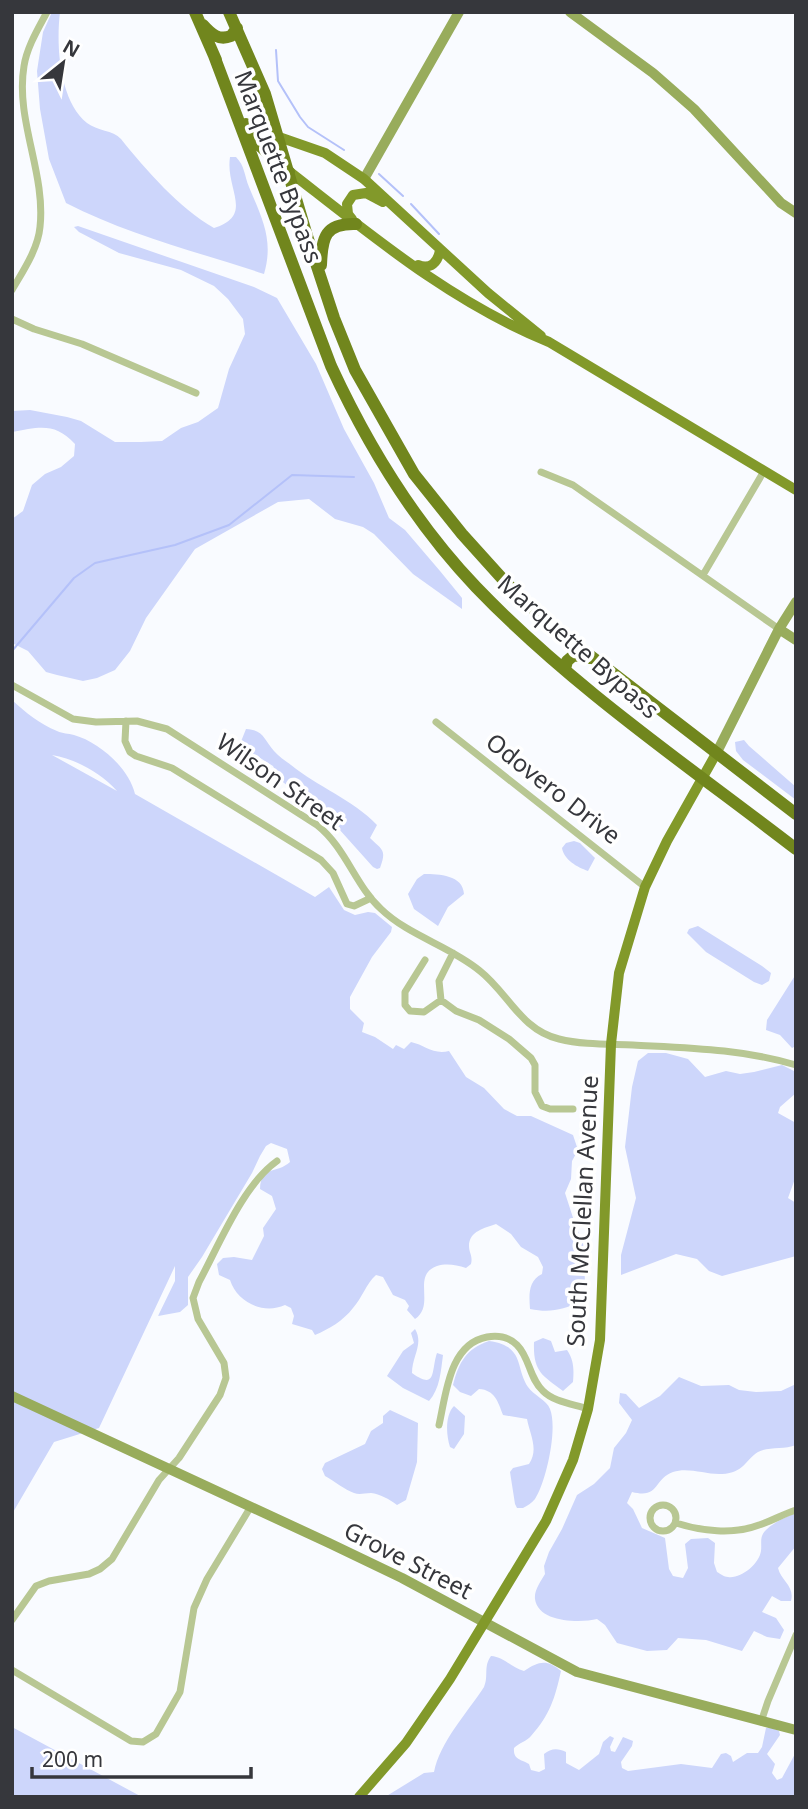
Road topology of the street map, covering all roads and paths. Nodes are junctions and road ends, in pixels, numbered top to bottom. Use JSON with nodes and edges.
{"nodes":[{"id":1,"x":47,"y":12,"type":"edge"},
{"id":2,"x":229,"y":12,"type":"edge"},
{"id":3,"x":459,"y":12,"type":"edge"},
{"id":4,"x":570,"y":12,"type":"edge"},
{"id":5,"x":196,"y":16,"type":"edge"},
{"id":6,"x":237,"y":28,"type":"junction"},
{"id":7,"x":213,"y":53,"type":"junction"},
{"id":8,"x":279,"y":137,"type":"junction"},
{"id":9,"x":290,"y":172,"type":"junction"},
{"id":10,"x":364,"y":179,"type":"junction"},
{"id":11,"x":398,"y":210,"type":"junction"},
{"id":12,"x":796,"y":213,"type":"edge"},
{"id":13,"x":356,"y":224,"type":"junction"},
{"id":14,"x":440,"y":250,"type":"junction"},
{"id":15,"x":409,"y":262,"type":"junction"},
{"id":16,"x":321,"y":276,"type":"junction"},
{"id":17,"x":12,"y":290,"type":"edge"},
{"id":18,"x":12,"y":319,"type":"edge"},
{"id":19,"x":549,"y":342,"type":"junction"},
{"id":20,"x":196,"y":393,"type":"dead end"},
{"id":21,"x":764,"y":471,"type":"junction"},
{"id":22,"x":541,"y":472,"type":"dead end"},
{"id":23,"x":796,"y":490,"type":"edge"},
{"id":24,"x":703,"y":575,"type":"junction"},
{"id":25,"x":796,"y":602,"type":"edge"},
{"id":26,"x":779,"y":629,"type":"junction"},
{"id":27,"x":796,"y":640,"type":"edge"},
{"id":28,"x":597,"y":660,"type":"junction"},
{"id":29,"x":565,"y":669,"type":"junction"},
{"id":30,"x":12,"y":685,"type":"edge"},
{"id":31,"x":126,"y":722,"type":"junction"},
{"id":32,"x":436,"y":722,"type":"dead end"},
{"id":33,"x":717,"y":752,"type":"junction"},
{"id":34,"x":702,"y":777,"type":"junction"},
{"id":35,"x":796,"y":814,"type":"edge"},
{"id":36,"x":796,"y":849,"type":"edge"},
{"id":37,"x":645,"y":887,"type":"junction"},
{"id":38,"x":371,"y":898,"type":"junction"},
{"id":39,"x":453,"y":953,"type":"junction"},
{"id":40,"x":425,"y":960,"type":"dead end"},
{"id":41,"x":441,"y":1000,"type":"junction"},
{"id":42,"x":611,"y":1044,"type":"junction"},
{"id":43,"x":796,"y":1065,"type":"edge"},
{"id":44,"x":573,"y":1109,"type":"dead end"},
{"id":45,"x":276,"y":1161,"type":"dead end"},
{"id":46,"x":12,"y":1396,"type":"edge"},
{"id":47,"x":588,"y":1409,"type":"junction"},
{"id":48,"x":439,"y":1425,"type":"dead end"},
{"id":49,"x":169,"y":1470,"type":"junction"},
{"id":50,"x":250,"y":1508,"type":"junction"},
{"id":51,"x":796,"y":1510,"type":"edge"},
{"id":52,"x":676,"y":1522,"type":"dead end"},
{"id":53,"x":12,"y":1620,"type":"edge"},
{"id":54,"x":483,"y":1624,"type":"junction"},
{"id":55,"x":796,"y":1635,"type":"edge"},
{"id":56,"x":12,"y":1670,"type":"edge"},
{"id":57,"x":761,"y":1722,"type":"junction"},
{"id":58,"x":796,"y":1730,"type":"edge"},
{"id":59,"x":359,"y":1797,"type":"edge"}],
"edges":[{"from":1,"to":17,"type":"street"},
{"from":2,"to":6,"type":"highway","name":"Marquette Bypass"},
{"from":3,"to":10,"type":"main road"},
{"from":4,"to":12,"type":"main road"},
{"from":5,"to":6,"type":"highway"},
{"from":5,"to":7,"type":"highway"},
{"from":6,"to":8,"type":"highway","name":"Marquette Bypass"},
{"from":7,"to":9,"type":"highway"},
{"from":7,"to":29,"type":"highway","name":"Marquette Bypass"},
{"from":8,"to":9,"type":"highway","name":"Marquette Bypass"},
{"from":8,"to":10,"type":"main road"},
{"from":9,"to":13,"type":"main road"},
{"from":9,"to":16,"type":"highway","name":"Marquette Bypass"},
{"from":10,"to":11,"type":"main road"},
{"from":11,"to":13,"type":"main road"},
{"from":11,"to":14,"type":"main road"},
{"from":13,"to":15,"type":"main road"},
{"from":13,"to":16,"type":"highway"},
{"from":14,"to":15,"type":"main road"},
{"from":14,"to":19,"type":"main road"},
{"from":15,"to":19,"type":"main road"},
{"from":16,"to":28,"type":"highway","name":"Marquette Bypass"},
{"from":18,"to":20,"type":"street"},
{"from":19,"to":21,"type":"main road"},
{"from":21,"to":23,"type":"main road"},
{"from":21,"to":24,"type":"street"},
{"from":22,"to":24,"type":"street"},
{"from":24,"to":26,"type":"street"},
{"from":25,"to":26,"type":"main road","name":"South McClellan Avenue"},
{"from":26,"to":27,"type":"main road"},
{"from":26,"to":33,"type":"main road","name":"South McClellan Avenue"},
{"from":28,"to":29,"type":"highway"},
{"from":28,"to":33,"type":"highway","name":"Marquette Bypass"},
{"from":29,"to":34,"type":"highway","name":"Marquette Bypass"},
{"from":30,"to":31,"type":"street","name":"Wilson Street"},
{"from":31,"to":38,"type":"street","name":"Wilson Street"},
{"from":31,"to":38,"type":"street"},
{"from":32,"to":37,"type":"street","name":"Odovero Drive"},
{"from":33,"to":34,"type":"main road","name":"South McClellan Avenue"},
{"from":33,"to":35,"type":"highway","name":"Marquette Bypass"},
{"from":34,"to":36,"type":"highway","name":"Marquette Bypass"},
{"from":34,"to":37,"type":"main road","name":"South McClellan Avenue"},
{"from":37,"to":42,"type":"main road","name":"South McClellan Avenue"},
{"from":38,"to":39,"type":"street","name":"Wilson Street"},
{"from":39,"to":41,"type":"street"},
{"from":39,"to":42,"type":"street","name":"Wilson Street"},
{"from":40,"to":41,"type":"street"},
{"from":41,"to":44,"type":"street"},
{"from":42,"to":43,"type":"street","name":"Wilson Street"},
{"from":42,"to":47,"type":"main road","name":"South McClellan Avenue"},
{"from":45,"to":49,"type":"street"},
{"from":46,"to":49,"type":"main road","name":"Grove Street"},
{"from":47,"to":48,"type":"street"},
{"from":47,"to":54,"type":"main road","name":"South McClellan Avenue"},
{"from":49,"to":50,"type":"main road","name":"Grove Street"},
{"from":49,"to":53,"type":"street"},
{"from":50,"to":54,"type":"main road","name":"Grove Street"},
{"from":50,"to":56,"type":"street"},
{"from":51,"to":52,"type":"street"},
{"from":54,"to":57,"type":"main road","name":"Grove Street"},
{"from":54,"to":59,"type":"main road","name":"South McClellan Avenue"},
{"from":55,"to":57,"type":"street"},
{"from":57,"to":58,"type":"main road","name":"Grove Street"}]}
